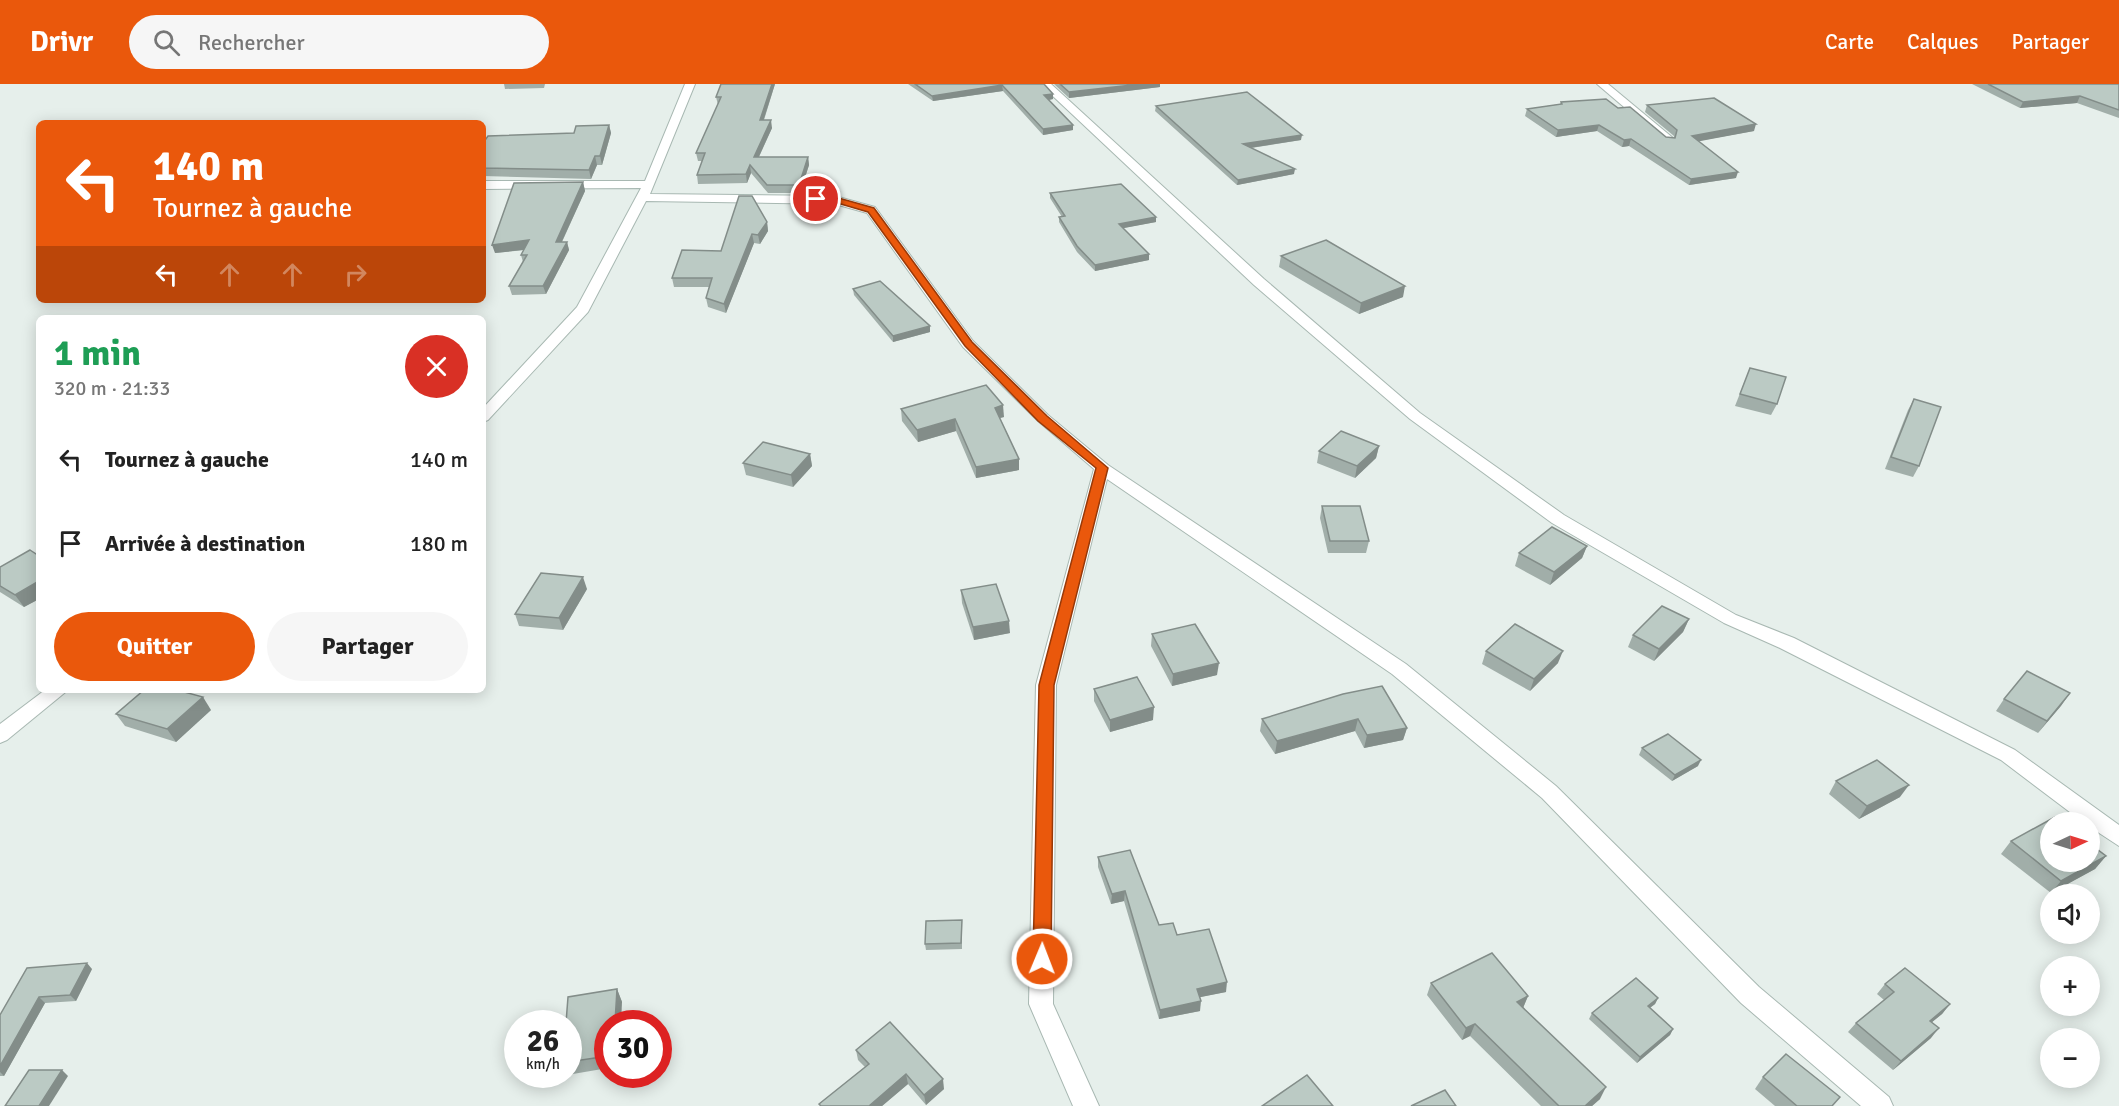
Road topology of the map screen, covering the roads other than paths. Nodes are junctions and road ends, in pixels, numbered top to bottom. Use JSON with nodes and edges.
{"nodes":[{"id":1,"x":690,"y":84,"type":"edge"},
{"id":2,"x":1046,"y":84,"type":"edge"},
{"id":3,"x":1602,"y":84,"type":"edge"},
{"id":4,"x":1669,"y":140,"type":"edge"},
{"id":5,"x":486,"y":185,"type":"edge"},
{"id":6,"x":645,"y":191,"type":"junction"},
{"id":7,"x":486,"y":414,"type":"edge"},
{"id":8,"x":1102,"y":468,"type":"junction"},
{"id":9,"x":54,"y":693,"type":"edge"},
{"id":10,"x":0,"y":735,"type":"edge"},
{"id":11,"x":2119,"y":837,"type":"edge"},
{"id":12,"x":1086,"y":1106,"type":"edge"},
{"id":13,"x":1880,"y":1106,"type":"edge"}],
"edges":[{"from":1,"to":6,"type":"street"},
{"from":2,"to":11,"type":"street"},
{"from":3,"to":4,"type":"street"},
{"from":5,"to":6,"type":"street"},
{"from":6,"to":7,"type":"street"},
{"from":6,"to":8,"type":"street"},
{"from":8,"to":12,"type":"street"},
{"from":8,"to":13,"type":"street"},
{"from":9,"to":10,"type":"street"}]}
